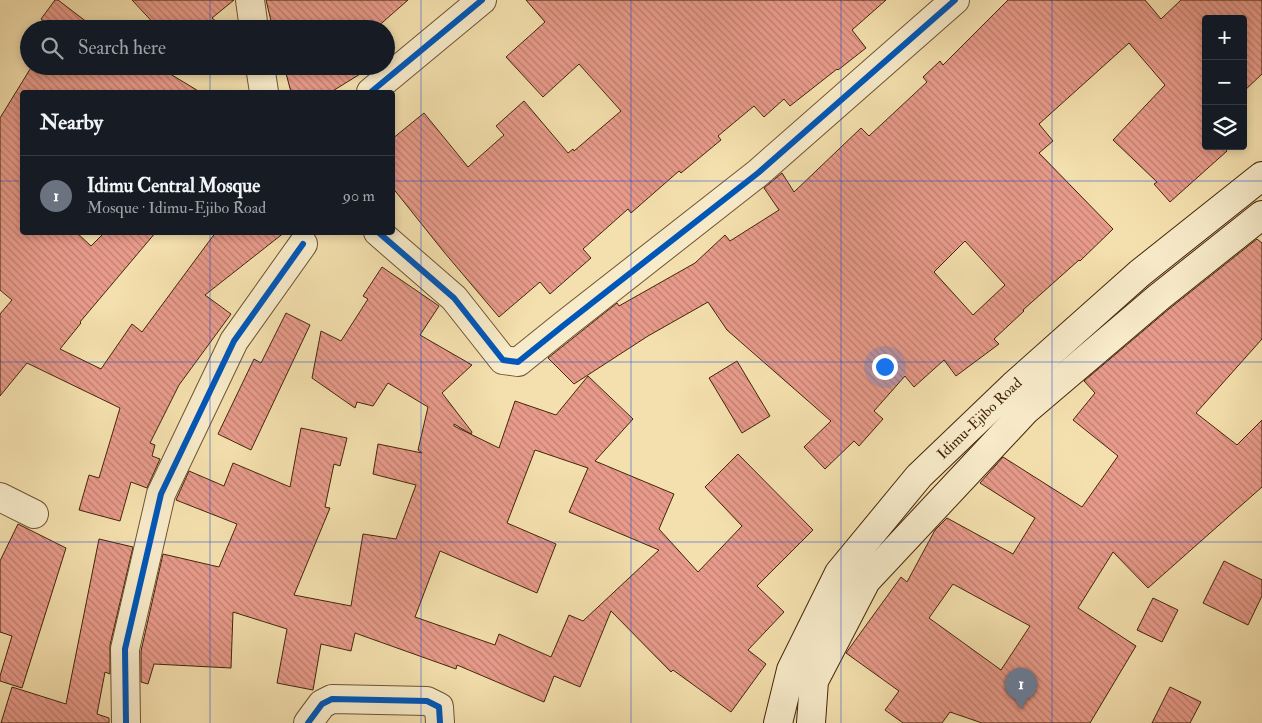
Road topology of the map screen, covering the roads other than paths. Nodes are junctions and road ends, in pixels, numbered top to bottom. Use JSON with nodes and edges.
{"nodes":[{"id":1,"x":250,"y":0,"type":"edge"},
{"id":2,"x":482,"y":0,"type":"edge"},
{"id":3,"x":955,"y":0,"type":"edge"},
{"id":4,"x":253,"y":20,"type":"edge"},
{"id":5,"x":395,"y":72,"type":"edge"},
{"id":6,"x":261,"y":75,"type":"edge"},
{"id":7,"x":392,"y":75,"type":"edge"},
{"id":8,"x":264,"y":90,"type":"edge"},
{"id":9,"x":373,"y":90,"type":"edge"},
{"id":10,"x":1262,"y":176,"type":"edge"},
{"id":11,"x":1262,"y":215,"type":"edge"},
{"id":12,"x":381,"y":235,"type":"edge"},
{"id":13,"x":303,"y":244,"type":"dead end"},
{"id":14,"x":0,"y":497,"type":"edge"},
{"id":15,"x":34,"y":514,"type":"dead end"},
{"id":16,"x":128,"y":722,"type":"edge"},
{"id":17,"x":308,"y":723,"type":"edge"},
{"id":18,"x":440,"y":723,"type":"edge"},
{"id":19,"x":778,"y":723,"type":"edge"},
{"id":20,"x":811,"y":723,"type":"edge"}],
"edges":[{"from":1,"to":4,"type":"street"},
{"from":2,"to":5,"type":"street"},
{"from":3,"to":12,"type":"street"},
{"from":6,"to":8,"type":"street"},
{"from":7,"to":9,"type":"street"},
{"from":10,"to":19,"type":"street","name":"Idimu-Ejibo Road"},
{"from":11,"to":20,"type":"street","name":"Idimu-Ejibo Road"},
{"from":13,"to":16,"type":"street"},
{"from":14,"to":15,"type":"street"},
{"from":17,"to":18,"type":"street"}]}
